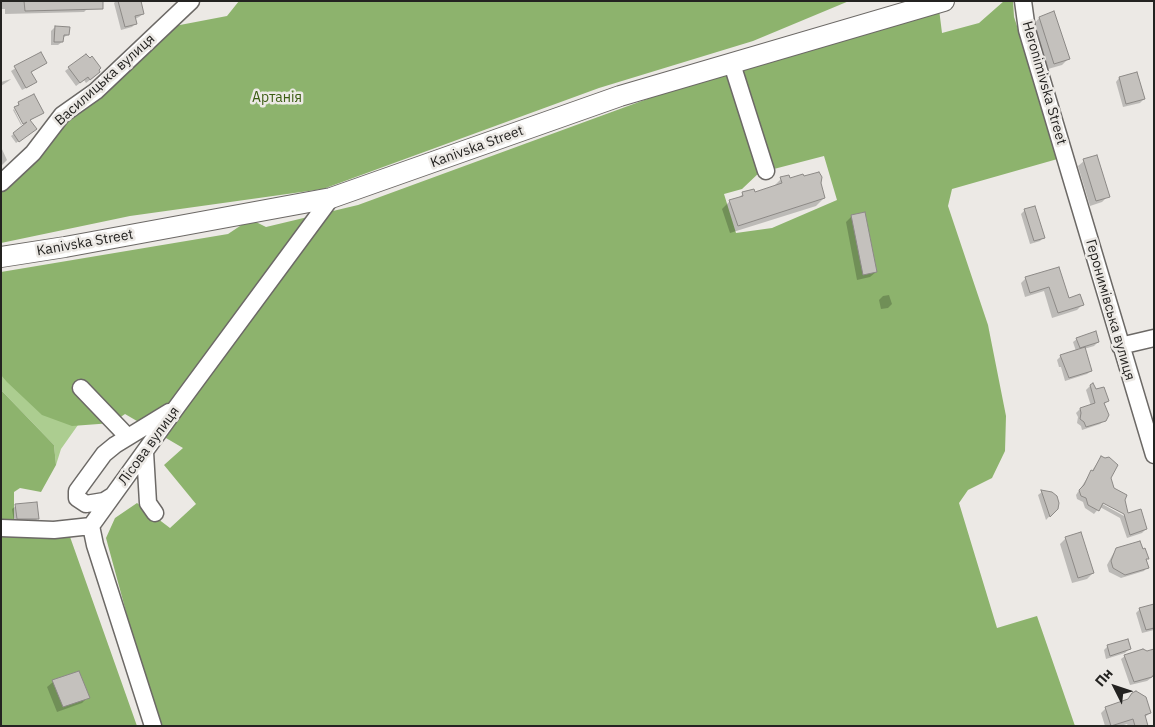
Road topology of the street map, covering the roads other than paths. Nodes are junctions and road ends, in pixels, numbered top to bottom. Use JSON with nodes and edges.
{"nodes":[{"id":1,"x":190,"y":1,"type":"edge"},
{"id":2,"x":944,"y":1,"type":"edge"},
{"id":3,"x":1024,"y":1,"type":"edge"},
{"id":4,"x":732,"y":64,"type":"junction"},
{"id":5,"x":766,"y":171,"type":"dead end"},
{"id":6,"x":1,"y":182,"type":"edge"},
{"id":7,"x":331,"y":198,"type":"junction"},
{"id":8,"x":1,"y":257,"type":"edge"},
{"id":9,"x":1154,"y":338,"type":"edge"},
{"id":10,"x":1120,"y":346,"type":"junction"},
{"id":11,"x":81,"y":388,"type":"dead end"},
{"id":12,"x":176,"y":408,"type":"junction"},
{"id":13,"x":128,"y":437,"type":"junction"},
{"id":14,"x":145,"y":452,"type":"junction"},
{"id":15,"x":1154,"y":456,"type":"edge"},
{"id":16,"x":112,"y":496,"type":"junction"},
{"id":17,"x":155,"y":513,"type":"dead end"},
{"id":18,"x":91,"y":526,"type":"junction"},
{"id":19,"x":1,"y":528,"type":"edge"},
{"id":20,"x":153,"y":726,"type":"edge"}],
"edges":[{"from":1,"to":6,"type":"street","name":"Василицька вулиця"},
{"from":2,"to":4,"type":"main road","name":"Kanivska Street"},
{"from":3,"to":10,"type":"street","name":"Геронимівська вулиця"},
{"from":4,"to":5,"type":"street"},
{"from":4,"to":7,"type":"main road","name":"Kanivska Street"},
{"from":7,"to":8,"type":"main road","name":"Kanivska Street"},
{"from":7,"to":12,"type":"street","name":"Лісова вулиця"},
{"from":9,"to":10,"type":"street"},
{"from":10,"to":15,"type":"street","name":"Геронимівська вулиця"},
{"from":11,"to":13,"type":"street"},
{"from":12,"to":13,"type":"street"},
{"from":12,"to":14,"type":"street","name":"Лісова вулиця"},
{"from":13,"to":16,"type":"street"},
{"from":14,"to":16,"type":"street","name":"Лісова вулиця"},
{"from":14,"to":17,"type":"street"},
{"from":16,"to":18,"type":"street","name":"Лісова вулиця"},
{"from":18,"to":19,"type":"street"},
{"from":18,"to":20,"type":"street"}]}
